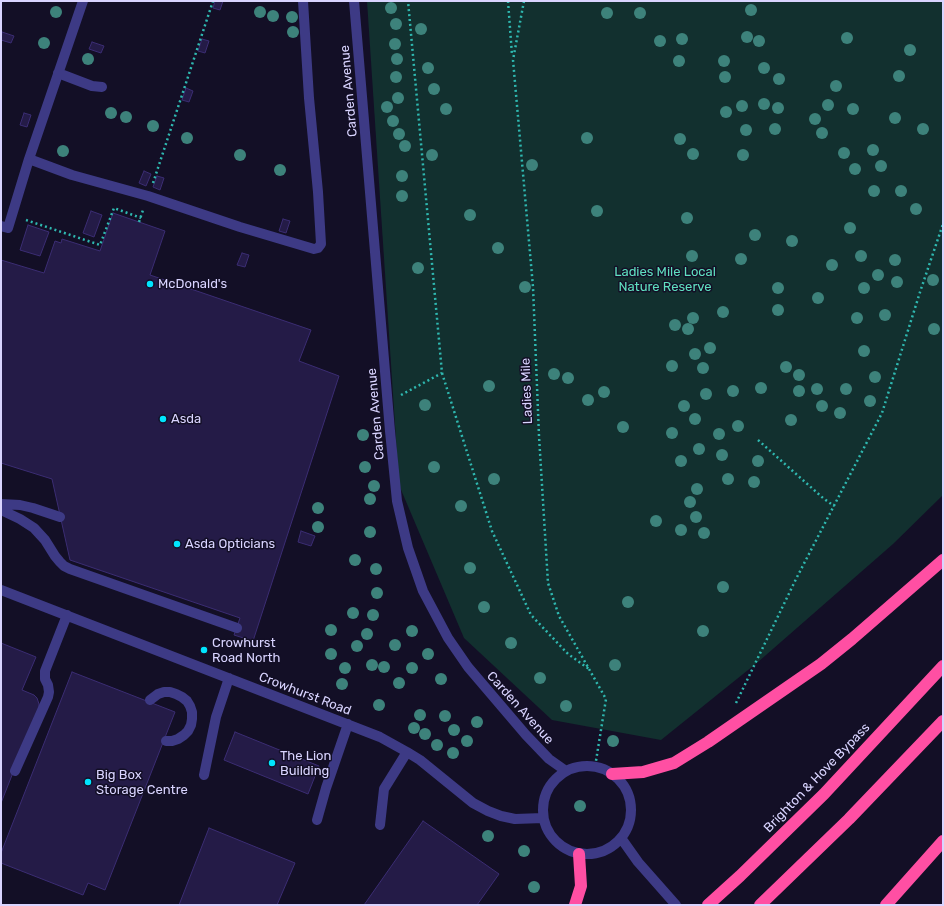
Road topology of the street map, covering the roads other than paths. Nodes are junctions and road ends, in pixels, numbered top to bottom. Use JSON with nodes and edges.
{"nodes":[{"id":1,"x":84,"y":1,"type":"edge"},
{"id":2,"x":303,"y":1,"type":"edge"},
{"id":3,"x":354,"y":1,"type":"edge"},
{"id":4,"x":58,"y":73,"type":"junction"},
{"id":5,"x":102,"y":87,"type":"dead end"},
{"id":6,"x":29,"y":160,"type":"junction"},
{"id":7,"x":1,"y":226,"type":"edge"},
{"id":8,"x":1,"y":504,"type":"edge"},
{"id":9,"x":1,"y":510,"type":"edge"},
{"id":10,"x":60,"y":517,"type":"dead end"},
{"id":11,"x":943,"y":560,"type":"edge"},
{"id":12,"x":1,"y":590,"type":"edge"},
{"id":13,"x":67,"y":615,"type":"junction"},
{"id":14,"x":237,"y":628,"type":"dead end"},
{"id":15,"x":943,"y":666,"type":"edge"},
{"id":16,"x":229,"y":678,"type":"junction"},
{"id":17,"x":150,"y":700,"type":"dead end"},
{"id":18,"x":943,"y":721,"type":"edge"},
{"id":19,"x":348,"y":724,"type":"junction"},
{"id":20,"x":166,"y":741,"type":"dead end"},
{"id":21,"x":407,"y":752,"type":"junction"},
{"id":22,"x":15,"y":771,"type":"dead end"},
{"id":23,"x":566,"y":771,"type":"junction"},
{"id":24,"x":612,"y":774,"type":"junction"},
{"id":25,"x":204,"y":775,"type":"dead end"},
{"id":26,"x":543,"y":818,"type":"junction"},
{"id":27,"x":317,"y":820,"type":"dead end"},
{"id":28,"x":380,"y":825,"type":"dead end"},
{"id":29,"x":622,"y":838,"type":"junction"},
{"id":30,"x":943,"y":841,"type":"edge"},
{"id":31,"x":579,"y":854,"type":"junction"},
{"id":32,"x":575,"y":905,"type":"edge"},
{"id":33,"x":676,"y":905,"type":"edge"},
{"id":34,"x":708,"y":905,"type":"edge"},
{"id":35,"x":760,"y":905,"type":"edge"},
{"id":36,"x":886,"y":905,"type":"edge"}],
"edges":[{"from":1,"to":4,"type":"street"},
{"from":2,"to":6,"type":"street"},
{"from":3,"to":23,"type":"street","name":"Carden Avenue"},
{"from":4,"to":5,"type":"street"},
{"from":4,"to":6,"type":"street"},
{"from":6,"to":7,"type":"street"},
{"from":8,"to":10,"type":"street"},
{"from":9,"to":14,"type":"street"},
{"from":11,"to":24,"type":"highway"},
{"from":12,"to":13,"type":"street","name":"Crowhurst Road"},
{"from":13,"to":16,"type":"street","name":"Crowhurst Road"},
{"from":13,"to":22,"type":"street"},
{"from":15,"to":34,"type":"highway","name":"Brighton & Hove Bypass"},
{"from":16,"to":19,"type":"street","name":"Crowhurst Road"},
{"from":16,"to":25,"type":"street"},
{"from":17,"to":20,"type":"street"},
{"from":18,"to":35,"type":"highway"},
{"from":19,"to":21,"type":"street","name":"Crowhurst Road"},
{"from":19,"to":27,"type":"street"},
{"from":21,"to":26,"type":"street","name":"Crowhurst Road"},
{"from":21,"to":28,"type":"street"},
{"from":23,"to":24,"type":"street"},
{"from":23,"to":26,"type":"street"},
{"from":24,"to":29,"type":"street"},
{"from":26,"to":31,"type":"street"},
{"from":29,"to":31,"type":"street"},
{"from":29,"to":33,"type":"street"},
{"from":30,"to":36,"type":"highway"},
{"from":31,"to":32,"type":"highway"}]}
